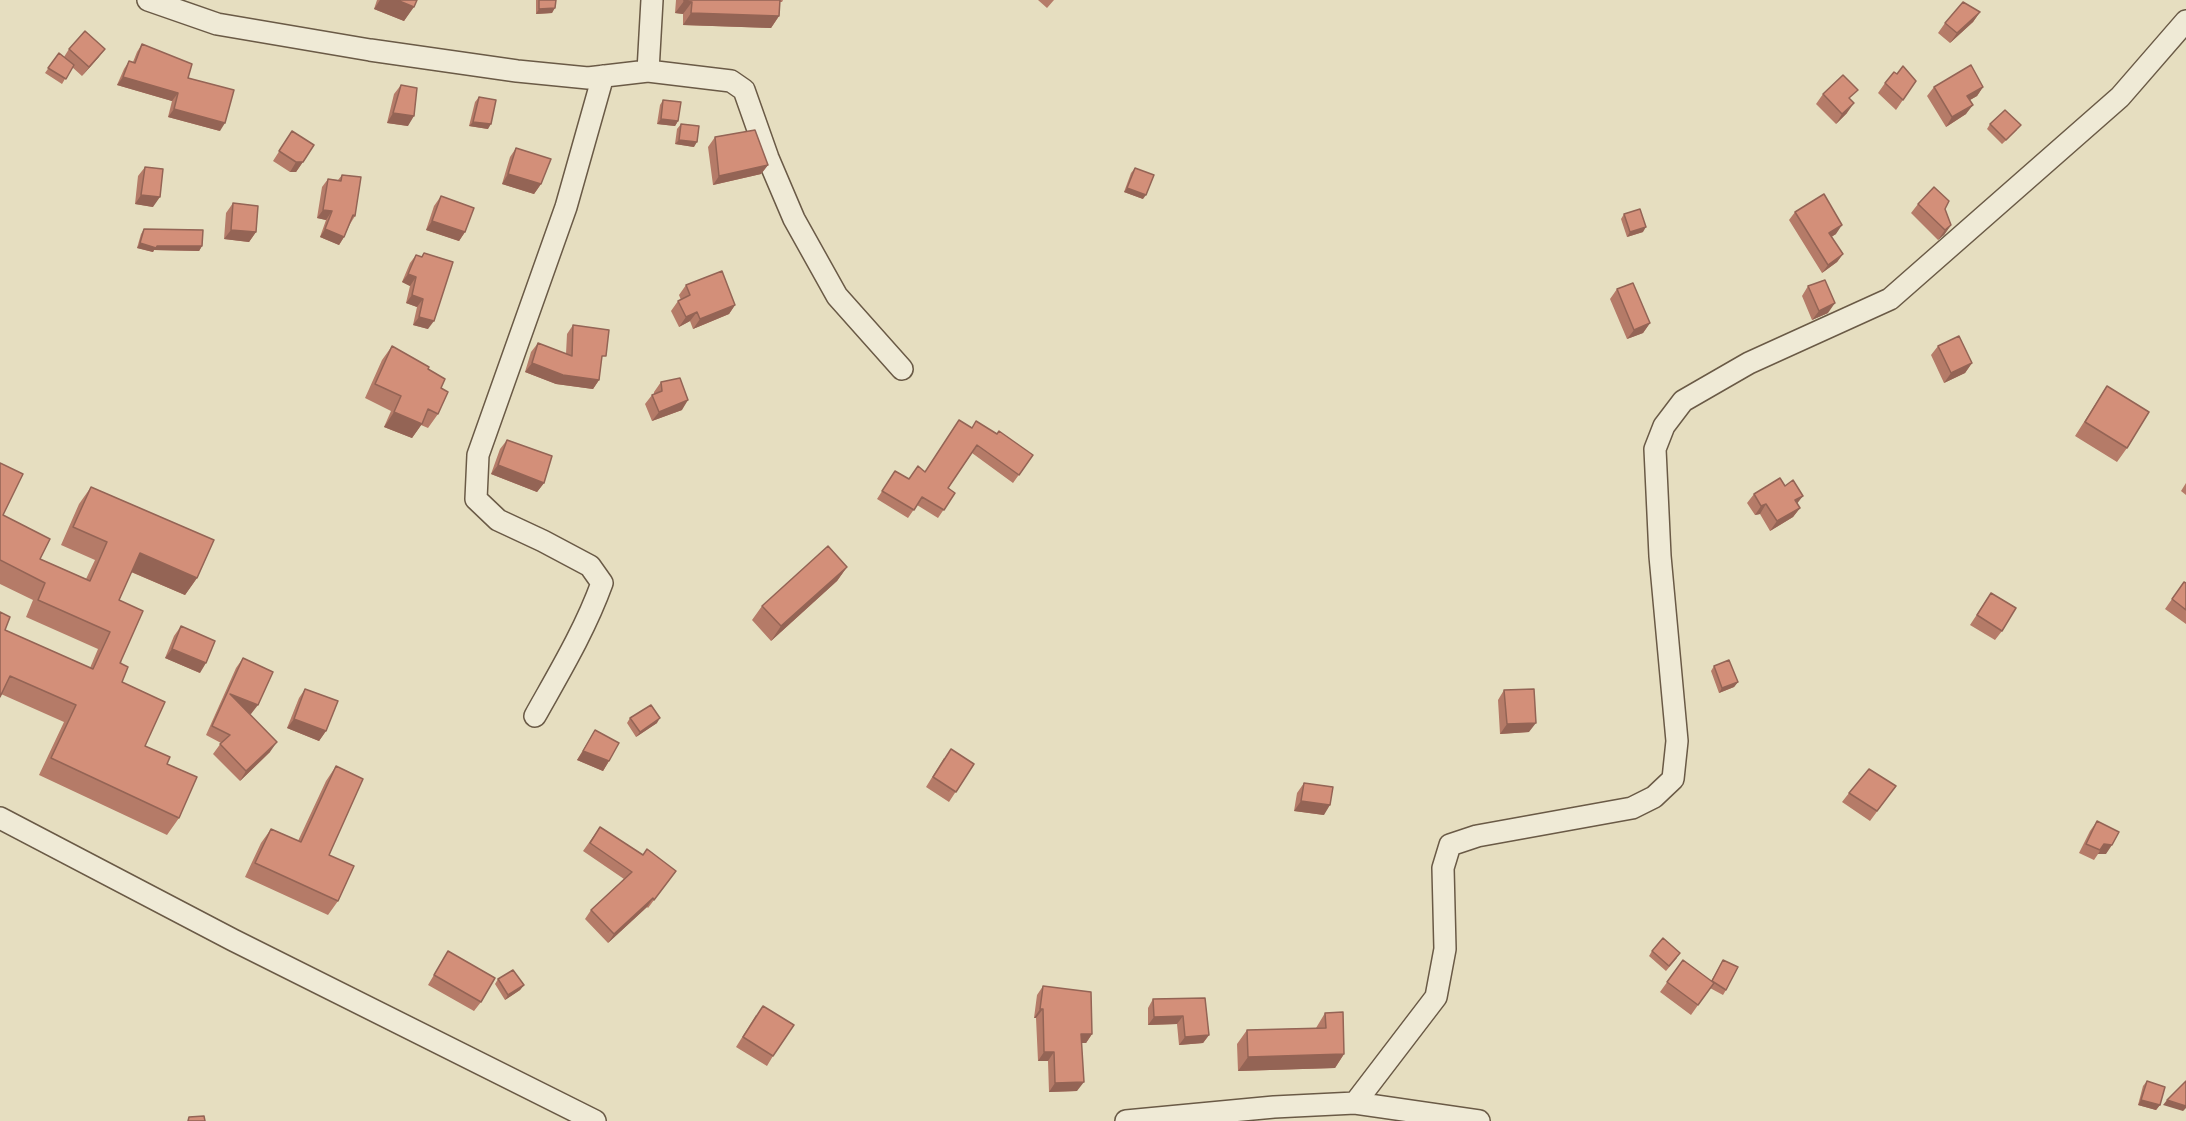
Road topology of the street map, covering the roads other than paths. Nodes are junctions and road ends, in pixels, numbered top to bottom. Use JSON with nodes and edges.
{"nodes":[{"id":1,"x":148,"y":0,"type":"edge"},
{"id":2,"x":652,"y":0,"type":"edge"},
{"id":3,"x":2186,"y":21,"type":"edge"},
{"id":4,"x":648,"y":70,"type":"junction"},
{"id":5,"x":603,"y":76,"type":"junction"},
{"id":6,"x":902,"y":369,"type":"dead end"},
{"id":7,"x":535,"y":716,"type":"dead end"},
{"id":8,"x":0,"y":818,"type":"edge"},
{"id":9,"x":1355,"y":1102,"type":"junction"},
{"id":10,"x":594,"y":1121,"type":"edge"},
{"id":11,"x":1126,"y":1121,"type":"edge"},
{"id":12,"x":1479,"y":1121,"type":"edge"}],
"edges":[{"from":1,"to":5,"type":"street"},
{"from":2,"to":4,"type":"street"},
{"from":3,"to":9,"type":"street"},
{"from":4,"to":5,"type":"street"},
{"from":4,"to":6,"type":"street"},
{"from":5,"to":7,"type":"street"},
{"from":8,"to":10,"type":"street"},
{"from":9,"to":11,"type":"street"},
{"from":9,"to":12,"type":"street"}]}
